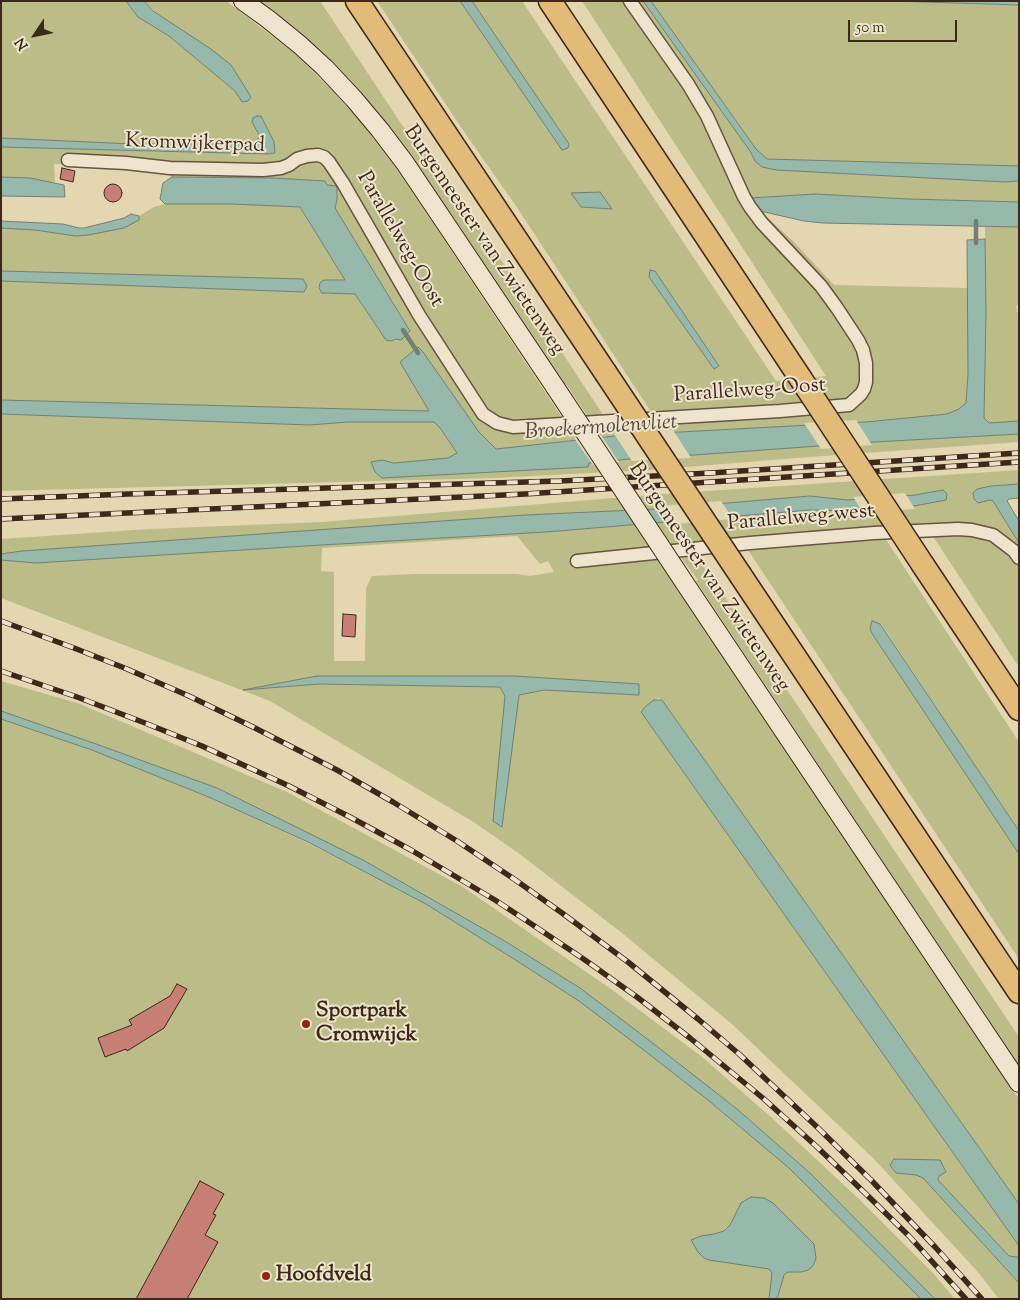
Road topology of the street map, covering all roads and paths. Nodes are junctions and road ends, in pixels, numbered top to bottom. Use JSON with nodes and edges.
{"nodes":[{"id":1,"x":243,"y":1,"type":"edge"},
{"id":2,"x":357,"y":1,"type":"edge"},
{"id":3,"x":550,"y":1,"type":"edge"},
{"id":4,"x":630,"y":1,"type":"edge"},
{"id":5,"x":318,"y":155,"type":"joint"},
{"id":6,"x":68,"y":160,"type":"dead end"},
{"id":7,"x":1019,"y":558,"type":"edge"},
{"id":8,"x":577,"y":561,"type":"dead end"},
{"id":9,"x":1019,"y":710,"type":"edge"},
{"id":10,"x":1019,"y":992,"type":"edge"},
{"id":11,"x":1019,"y":1083,"type":"edge"}],
"edges":[{"from":1,"to":11,"type":"main road","name":"Burgemeester van Zwietenweg","bridge":true},
{"from":2,"to":10,"type":"highway","bridge":true},
{"from":3,"to":9,"type":"highway","bridge":true},
{"from":4,"to":5,"type":"street","name":"Parallelweg-Oost"},
{"from":5,"to":6,"type":"street","name":"Kromwijkerpad"},
{"from":7,"to":8,"type":"street","name":"Parallelweg-west"}]}
